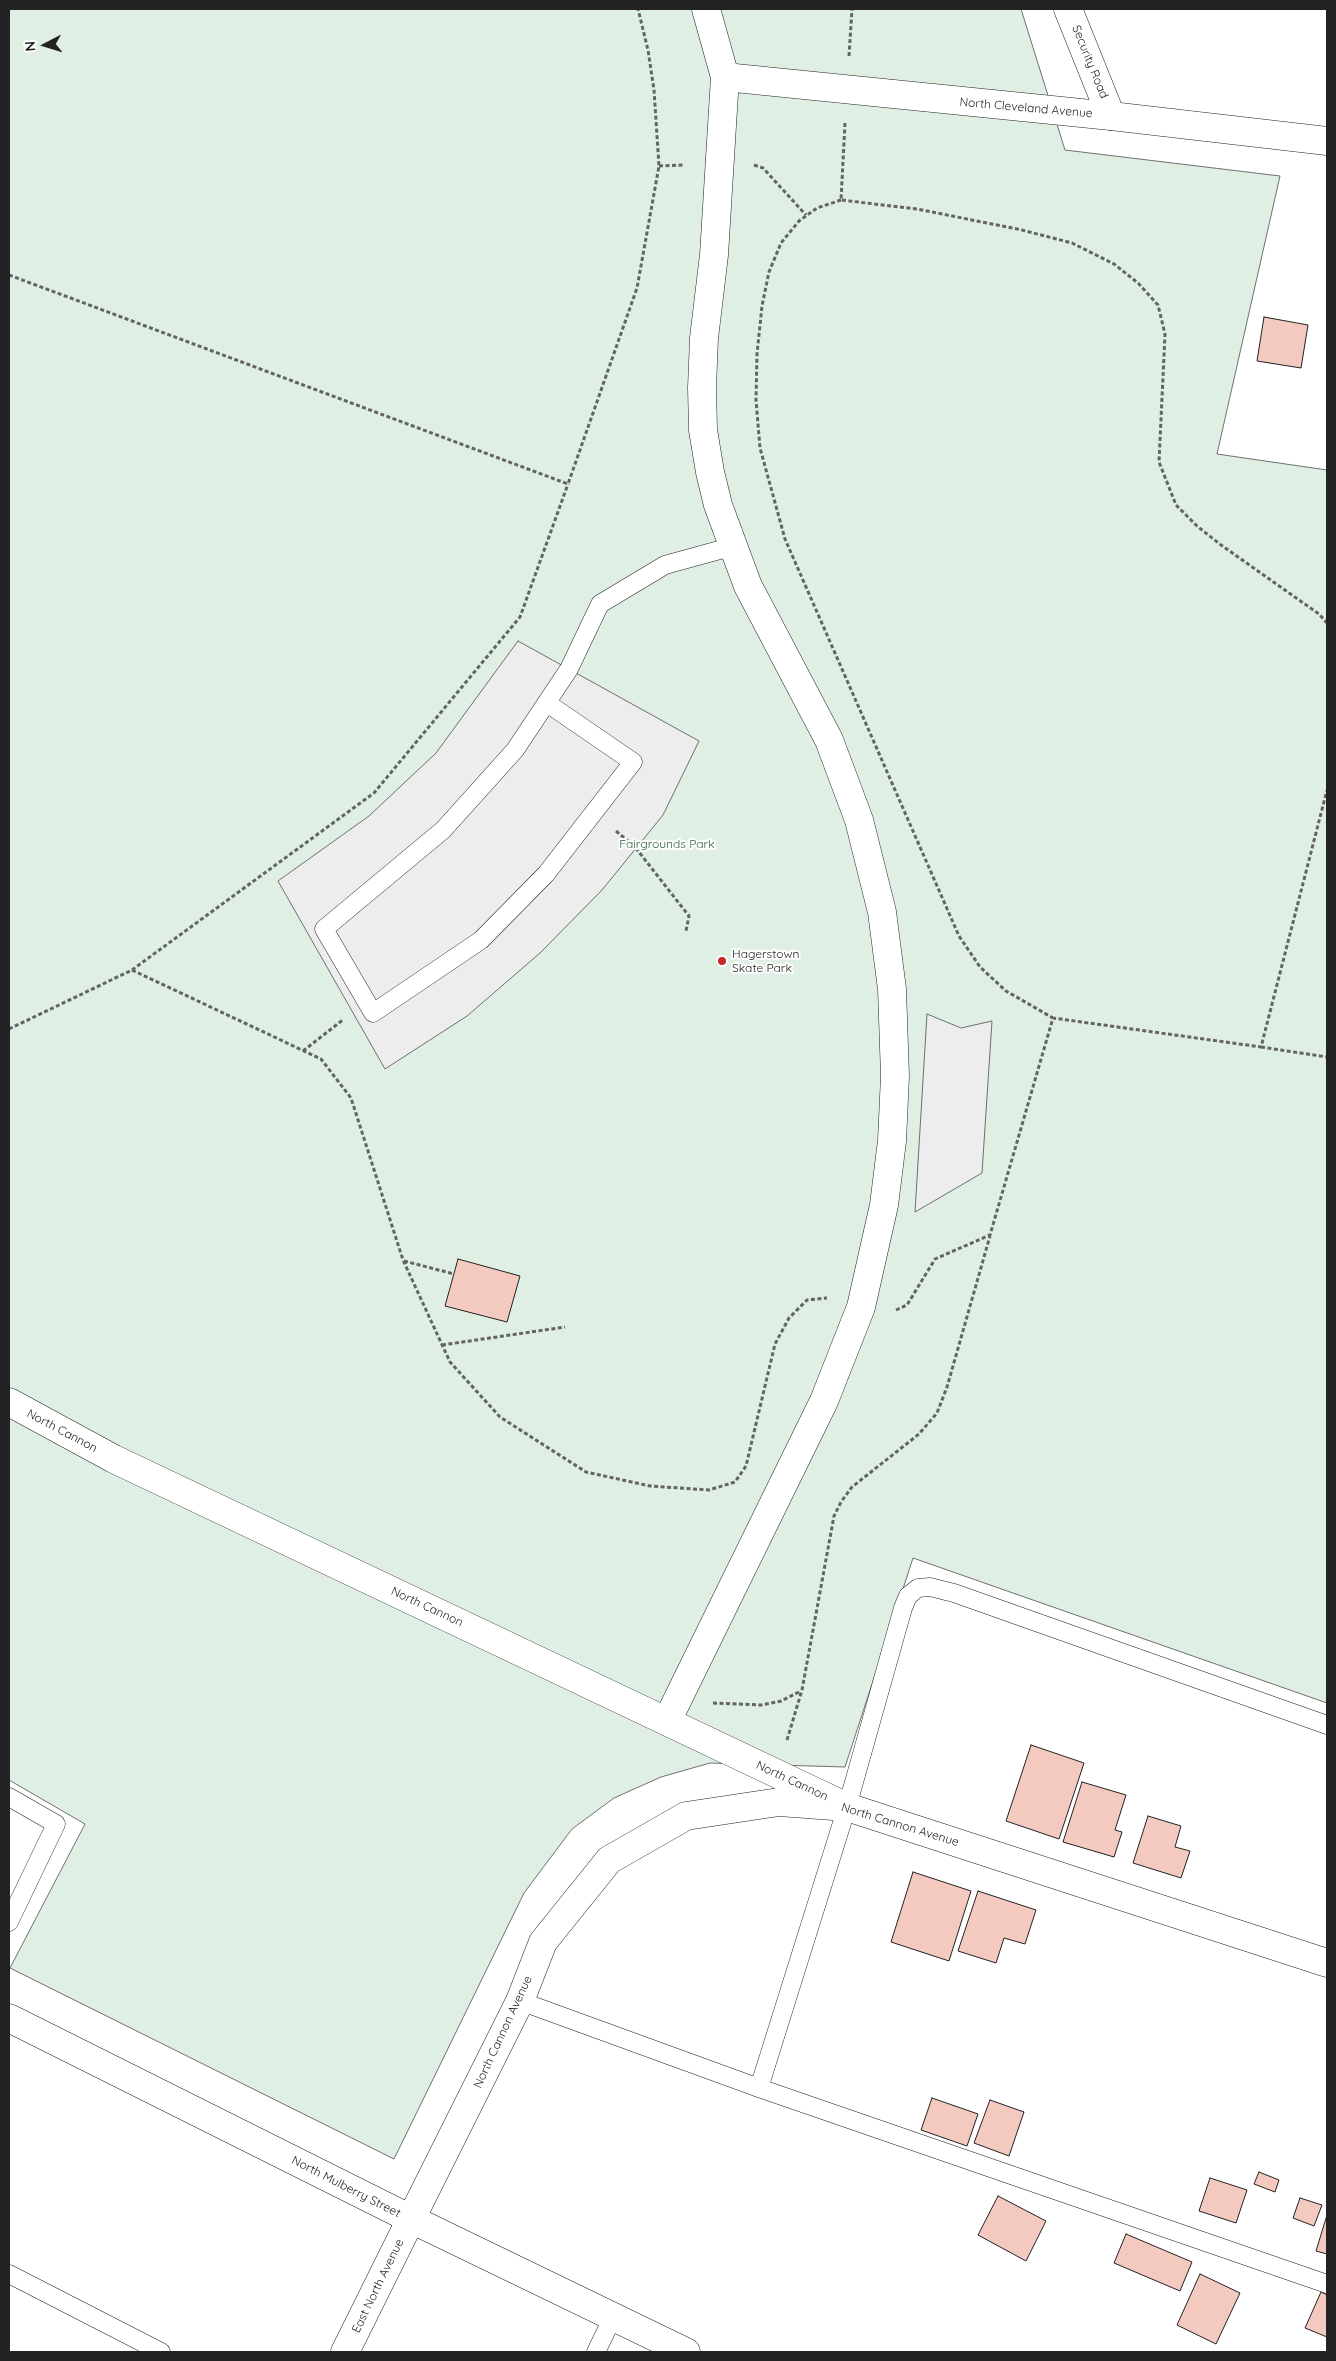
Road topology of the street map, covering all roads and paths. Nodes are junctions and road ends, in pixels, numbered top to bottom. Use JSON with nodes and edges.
{"nodes":[{"id":1,"x":638,"y":9,"type":"edge"},
{"id":2,"x":706,"y":9,"type":"edge"},
{"id":3,"x":852,"y":9,"type":"edge"},
{"id":4,"x":1068,"y":9,"type":"edge"},
{"id":5,"x":724,"y":77,"type":"junction"},
{"id":6,"x":847,"y":91,"type":"junction"},
{"id":7,"x":1111,"y":116,"type":"junction"},
{"id":8,"x":1327,"y":141,"type":"edge"},
{"id":9,"x":841,"y":200,"type":"junction"},
{"id":10,"x":9,"y":275,"type":"edge"},
{"id":11,"x":568,"y":484,"type":"junction"},
{"id":12,"x":734,"y":546,"type":"junction"},
{"id":13,"x":1327,"y":623,"type":"edge"},
{"id":14,"x":547,"y":703,"type":"junction"},
{"id":15,"x":1327,"y":790,"type":"edge"},
{"id":16,"x":594,"y":813,"type":"junction"},
{"id":17,"x":686,"y":931,"type":"dead end"},
{"id":18,"x":132,"y":970,"type":"junction"},
{"id":19,"x":366,"y":1002,"type":"junction"},
{"id":20,"x":1053,"y":1018,"type":"junction"},
{"id":21,"x":9,"y":1029,"type":"edge"},
{"id":22,"x":1261,"y":1047,"type":"junction"},
{"id":23,"x":303,"y":1051,"type":"junction"},
{"id":24,"x":1327,"y":1057,"type":"edge"},
{"id":25,"x":990,"y":1235,"type":"junction"},
{"id":26,"x":403,"y":1260,"type":"junction"},
{"id":27,"x":454,"y":1274,"type":"dead end"},
{"id":28,"x":861,"y":1306,"type":"junction"},
{"id":29,"x":565,"y":1327,"type":"dead end"},
{"id":30,"x":442,"y":1345,"type":"junction"},
{"id":31,"x":9,"y":1402,"type":"edge"},
{"id":32,"x":802,"y":1690,"type":"junction"},
{"id":33,"x":672,"y":1709,"type":"junction"},
{"id":34,"x":1327,"y":1725,"type":"edge"},
{"id":35,"x":786,"y":1742,"type":"dead end"},
{"id":36,"x":9,"y":1797,"type":"edge"},
{"id":37,"x":847,"y":1807,"type":"junction"},
{"id":38,"x":9,"y":1922,"type":"edge"},
{"id":39,"x":1327,"y":1963,"type":"edge"},
{"id":40,"x":520,"y":2001,"type":"junction"},
{"id":41,"x":9,"y":2018,"type":"edge"},
{"id":42,"x":759,"y":2088,"type":"junction"},
{"id":43,"x":411,"y":2219,"type":"junction"},
{"id":44,"x":9,"y":2274,"type":"edge"},
{"id":45,"x":1327,"y":2284,"type":"edge"},
{"id":46,"x":613,"y":2317,"type":"junction"},
{"id":47,"x":161,"y":2352,"type":"edge"},
{"id":48,"x":345,"y":2352,"type":"edge"},
{"id":49,"x":596,"y":2352,"type":"edge"},
{"id":50,"x":686,"y":2352,"type":"edge"}],
"edges":[{"from":1,"to":11,"type":"path"},
{"from":2,"to":5,"type":"street"},
{"from":3,"to":6,"type":"path"},
{"from":4,"to":7,"type":"street","name":"Security Road"},
{"from":5,"to":6,"type":"street","name":"North Cleveland Avenue"},
{"from":5,"to":12,"type":"street"},
{"from":6,"to":7,"type":"street","name":"North Cleveland Avenue"},
{"from":6,"to":9,"type":"path"},
{"from":7,"to":8,"type":"street","name":"North Cleveland Avenue"},
{"from":9,"to":13,"type":"path"},
{"from":9,"to":20,"type":"path"},
{"from":10,"to":11,"type":"path"},
{"from":11,"to":18,"type":"path"},
{"from":12,"to":14,"type":"lane"},
{"from":12,"to":28,"type":"street"},
{"from":14,"to":16,"type":"lane"},
{"from":14,"to":19,"type":"lane"},
{"from":15,"to":22,"type":"path"},
{"from":16,"to":17,"type":"path"},
{"from":16,"to":19,"type":"lane"},
{"from":18,"to":21,"type":"path"},
{"from":18,"to":23,"type":"path"},
{"from":19,"to":23,"type":"path"},
{"from":20,"to":22,"type":"path"},
{"from":20,"to":25,"type":"path"},
{"from":22,"to":24,"type":"path"},
{"from":23,"to":26,"type":"path"},
{"from":25,"to":28,"type":"path"},
{"from":25,"to":32,"type":"path"},
{"from":26,"to":27,"type":"path"},
{"from":26,"to":30,"type":"path"},
{"from":28,"to":30,"type":"path"},
{"from":28,"to":33,"type":"street"},
{"from":29,"to":30,"type":"path"},
{"from":31,"to":33,"type":"street","name":"North Cannon"},
{"from":32,"to":33,"type":"path"},
{"from":32,"to":35,"type":"path"},
{"from":33,"to":37,"type":"street","name":"North Cannon"},
{"from":34,"to":37,"type":"lane"},
{"from":36,"to":38,"type":"lane"},
{"from":37,"to":39,"type":"street","name":"North Cannon Avenue"},
{"from":37,"to":40,"type":"street","name":"North Cannon Avenue"},
{"from":37,"to":42,"type":"lane"},
{"from":40,"to":42,"type":"lane"},
{"from":40,"to":43,"type":"street","name":"North Cannon Avenue"},
{"from":41,"to":43,"type":"street","name":"North Mulberry Street"},
{"from":42,"to":45,"type":"lane"},
{"from":43,"to":46,"type":"street","name":"North Mulberry Street"},
{"from":43,"to":48,"type":"street","name":"East North Avenue"},
{"from":44,"to":47,"type":"lane"},
{"from":46,"to":49,"type":"lane"},
{"from":46,"to":50,"type":"street","name":"North Mulberry Street"}]}
